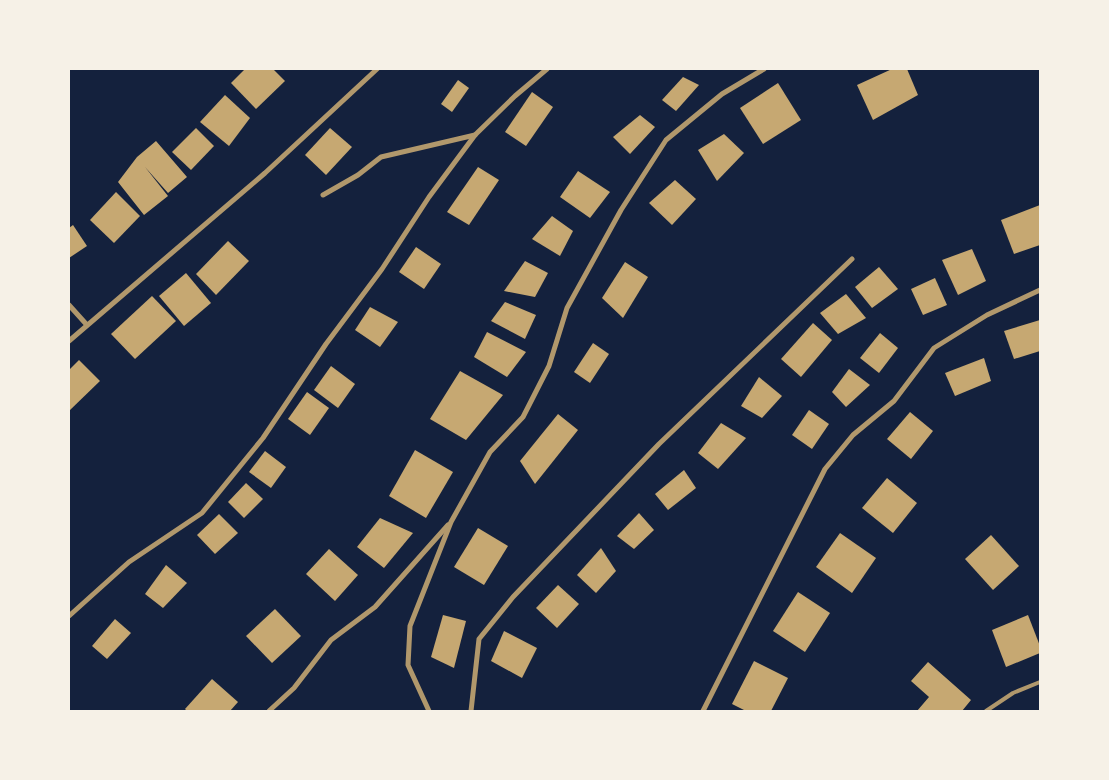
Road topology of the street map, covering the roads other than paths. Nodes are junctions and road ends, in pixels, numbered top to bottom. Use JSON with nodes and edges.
{"nodes":[{"id":1,"x":377,"y":69,"type":"edge"},
{"id":2,"x":547,"y":69,"type":"edge"},
{"id":3,"x":764,"y":69,"type":"edge"},
{"id":4,"x":475,"y":135,"type":"junction"},
{"id":5,"x":323,"y":195,"type":"dead end"},
{"id":6,"x":852,"y":259,"type":"dead end"},
{"id":7,"x":1040,"y":290,"type":"edge"},
{"id":8,"x":69,"y":305,"type":"edge"},
{"id":9,"x":87,"y":325,"type":"junction"},
{"id":10,"x":69,"y":341,"type":"edge"},
{"id":11,"x":451,"y":522,"type":"junction"},
{"id":12,"x":69,"y":616,"type":"edge"},
{"id":13,"x":1040,"y":682,"type":"edge"},
{"id":14,"x":269,"y":711,"type":"edge"},
{"id":15,"x":429,"y":711,"type":"edge"},
{"id":16,"x":472,"y":711,"type":"edge"},
{"id":17,"x":703,"y":711,"type":"edge"},
{"id":18,"x":986,"y":711,"type":"edge"}],
"edges":[{"from":1,"to":9,"type":"street"},
{"from":2,"to":4,"type":"street"},
{"from":3,"to":11,"type":"street"},
{"from":4,"to":5,"type":"street"},
{"from":4,"to":12,"type":"street"},
{"from":6,"to":16,"type":"street"},
{"from":7,"to":17,"type":"street"},
{"from":8,"to":9,"type":"street"},
{"from":9,"to":10,"type":"street"},
{"from":11,"to":14,"type":"street"},
{"from":11,"to":15,"type":"street"},
{"from":13,"to":18,"type":"lane"}]}
